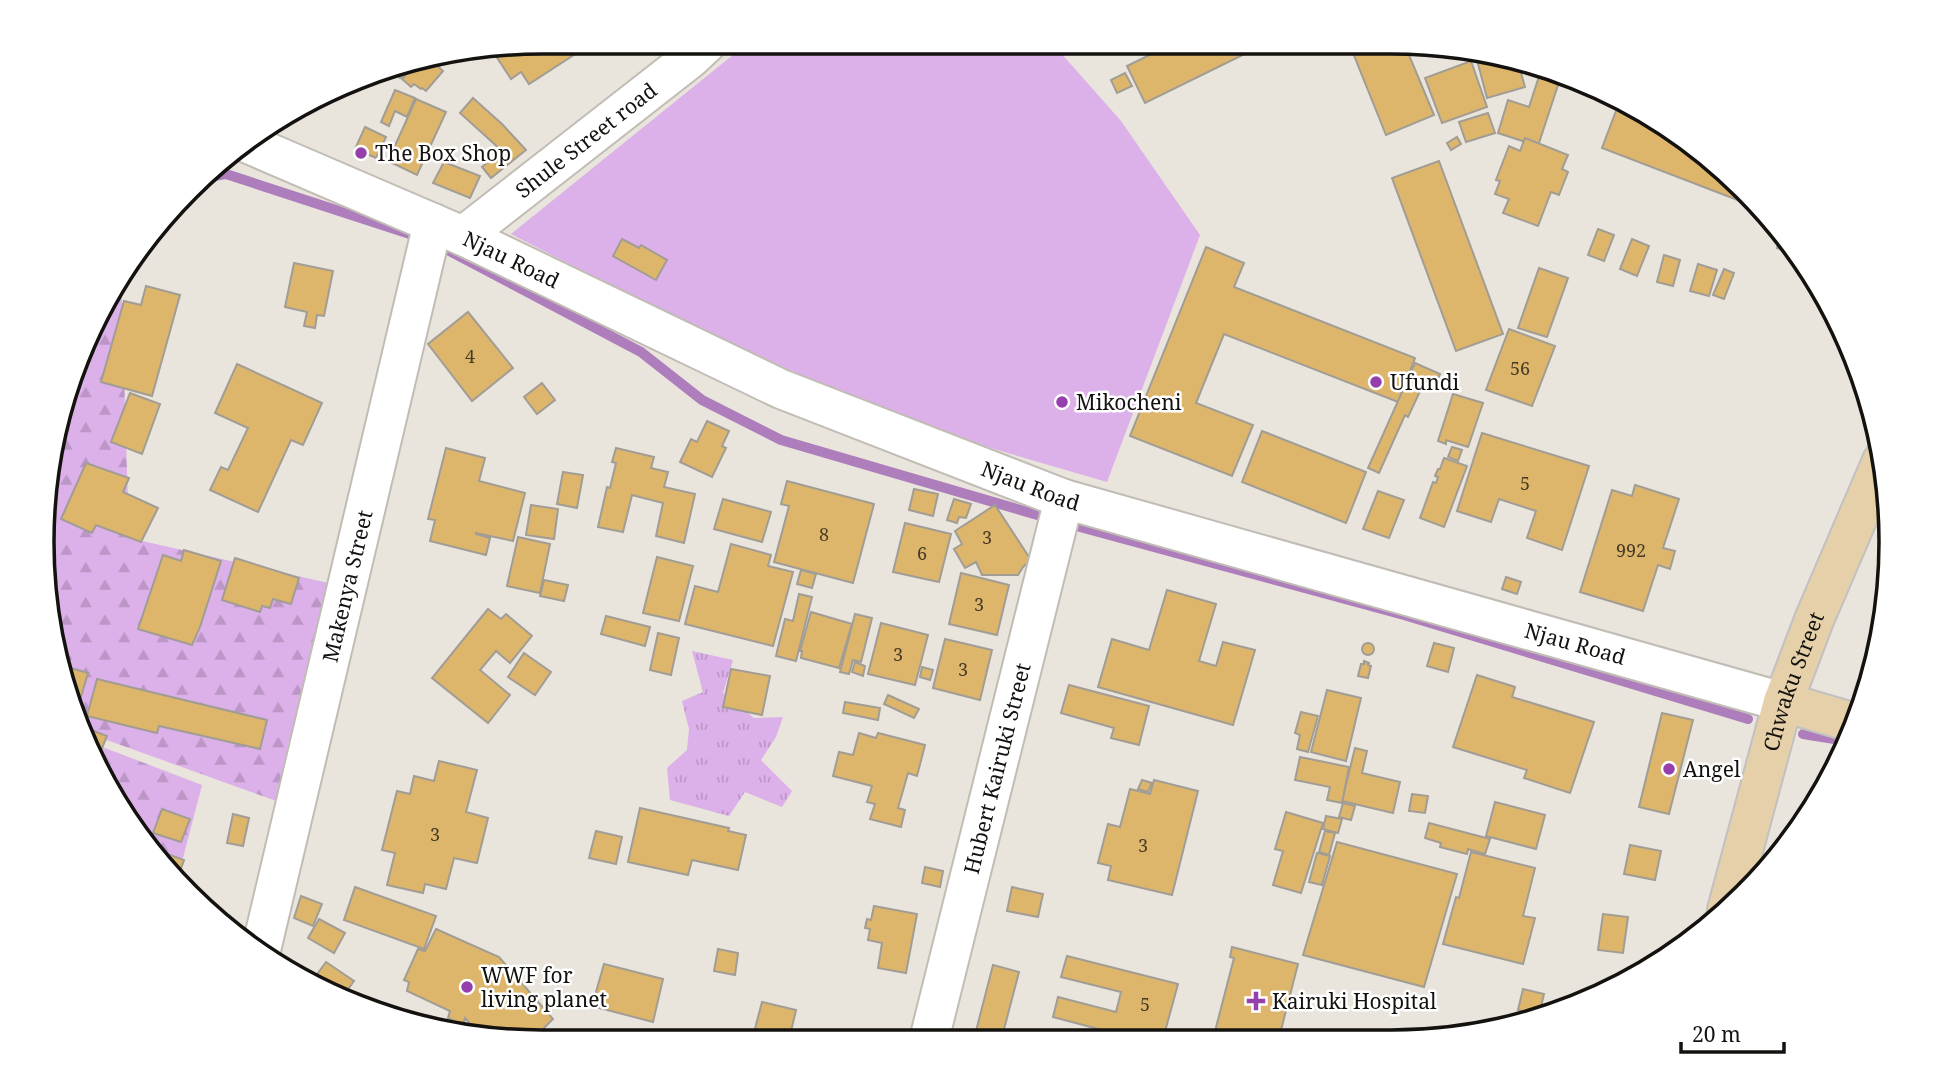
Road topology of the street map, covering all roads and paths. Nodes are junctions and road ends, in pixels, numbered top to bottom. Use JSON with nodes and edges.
{"nodes":[{"id":1,"x":695,"y":54,"type":"edge"},
{"id":2,"x":256,"y":147,"type":"edge"},
{"id":3,"x":448,"y":230,"type":"junction"},
{"id":4,"x":1875,"y":478,"type":"edge"},
{"id":5,"x":1064,"y":499,"type":"junction"},
{"id":6,"x":1783,"y":702,"type":"junction"},
{"id":7,"x":1845,"y":720,"type":"edge"},
{"id":8,"x":1732,"y":891,"type":"edge"},
{"id":9,"x":263,"y":942,"type":"edge"},
{"id":10,"x":931,"y":1030,"type":"edge"}],
"edges":[{"from":1,"to":3,"type":"street","name":"Shule Street road"},
{"from":2,"to":3,"type":"street","name":"Njau Road"},
{"from":3,"to":5,"type":"street","name":"Njau Road"},
{"from":3,"to":9,"type":"street","name":"Makenya Street"},
{"from":4,"to":6,"type":"main road","name":"Chwaku Street"},
{"from":5,"to":6,"type":"street","name":"Njau Road"},
{"from":5,"to":10,"type":"street","name":"Hubert Kairuki Street"},
{"from":6,"to":7,"type":"main road","name":"Njau Road"},
{"from":6,"to":8,"type":"main road","name":"Chwaku Street"}]}
